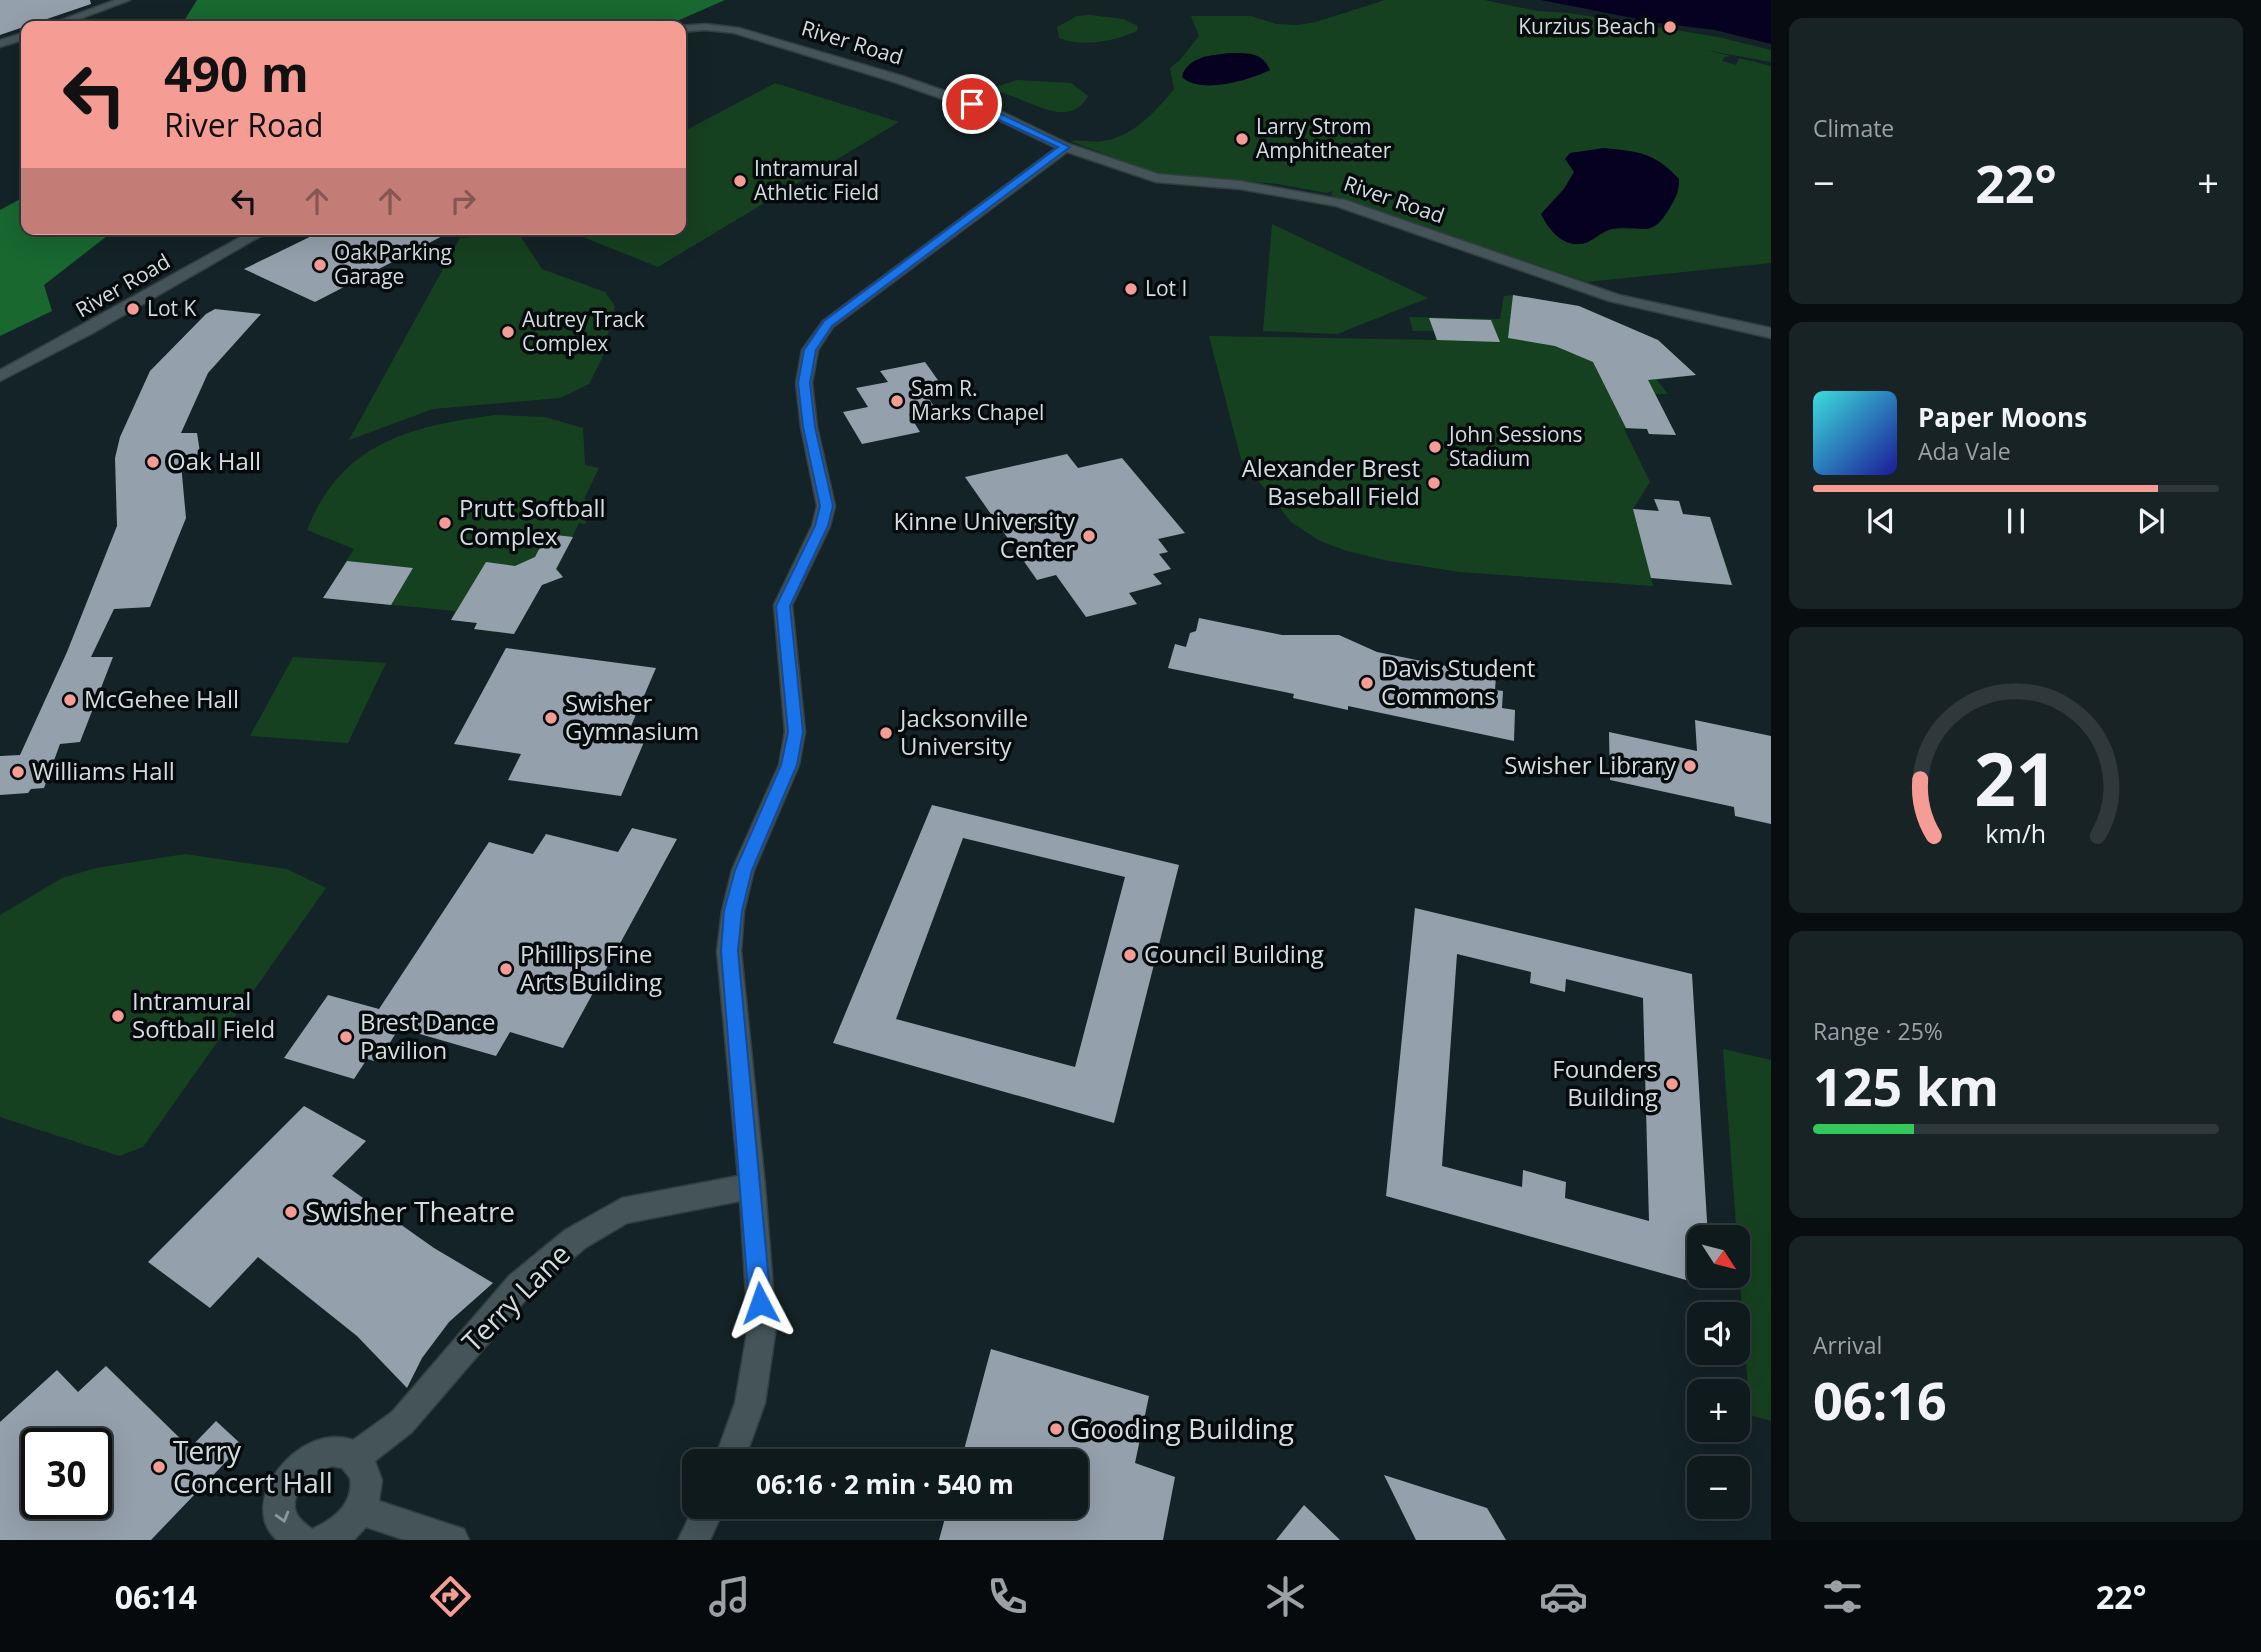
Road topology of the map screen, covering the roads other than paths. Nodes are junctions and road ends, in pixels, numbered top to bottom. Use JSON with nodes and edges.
{"nodes":[{"id":1,"x":125,"y":0,"type":"edge"},
{"id":2,"x":65,"y":21,"type":"edge"},
{"id":3,"x":686,"y":29,"type":"edge"},
{"id":4,"x":21,"y":37,"type":"edge"},
{"id":5,"x":0,"y":44,"type":"edge"},
{"id":6,"x":1065,"y":147,"type":"junction"},
{"id":7,"x":254,"y":235,"type":"edge"},
{"id":8,"x":1771,"y":333,"type":"edge"},
{"id":9,"x":0,"y":376,"type":"edge"},
{"id":10,"x":752,"y":1186,"type":"junction"},
{"id":11,"x":733,"y":1449,"type":"edge"},
{"id":12,"x":355,"y":1458,"type":"junction"},
{"id":13,"x":360,"y":1510,"type":"junction"},
{"id":14,"x":704,"y":1519,"type":"edge"},
{"id":15,"x":301,"y":1540,"type":"edge"},
{"id":16,"x":322,"y":1540,"type":"edge"},
{"id":17,"x":453,"y":1540,"type":"edge"},
{"id":18,"x":694,"y":1540,"type":"edge"}],
"edges":[{"from":1,"to":2,"type":"street"},
{"from":3,"to":6,"type":"street","name":"River Road"},
{"from":4,"to":5,"type":"street"},
{"from":6,"to":8,"type":"street","name":"River Road"},
{"from":6,"to":10,"type":"street"},
{"from":7,"to":9,"type":"street","name":"River Road"},
{"from":10,"to":11,"type":"street"},
{"from":10,"to":12,"type":"street","name":"Terry Lane"},
{"from":12,"to":13,"type":"street"},
{"from":12,"to":15,"type":"street","one_way":true},
{"from":13,"to":16,"type":"street"},
{"from":13,"to":17,"type":"street"},
{"from":14,"to":18,"type":"street"}]}
